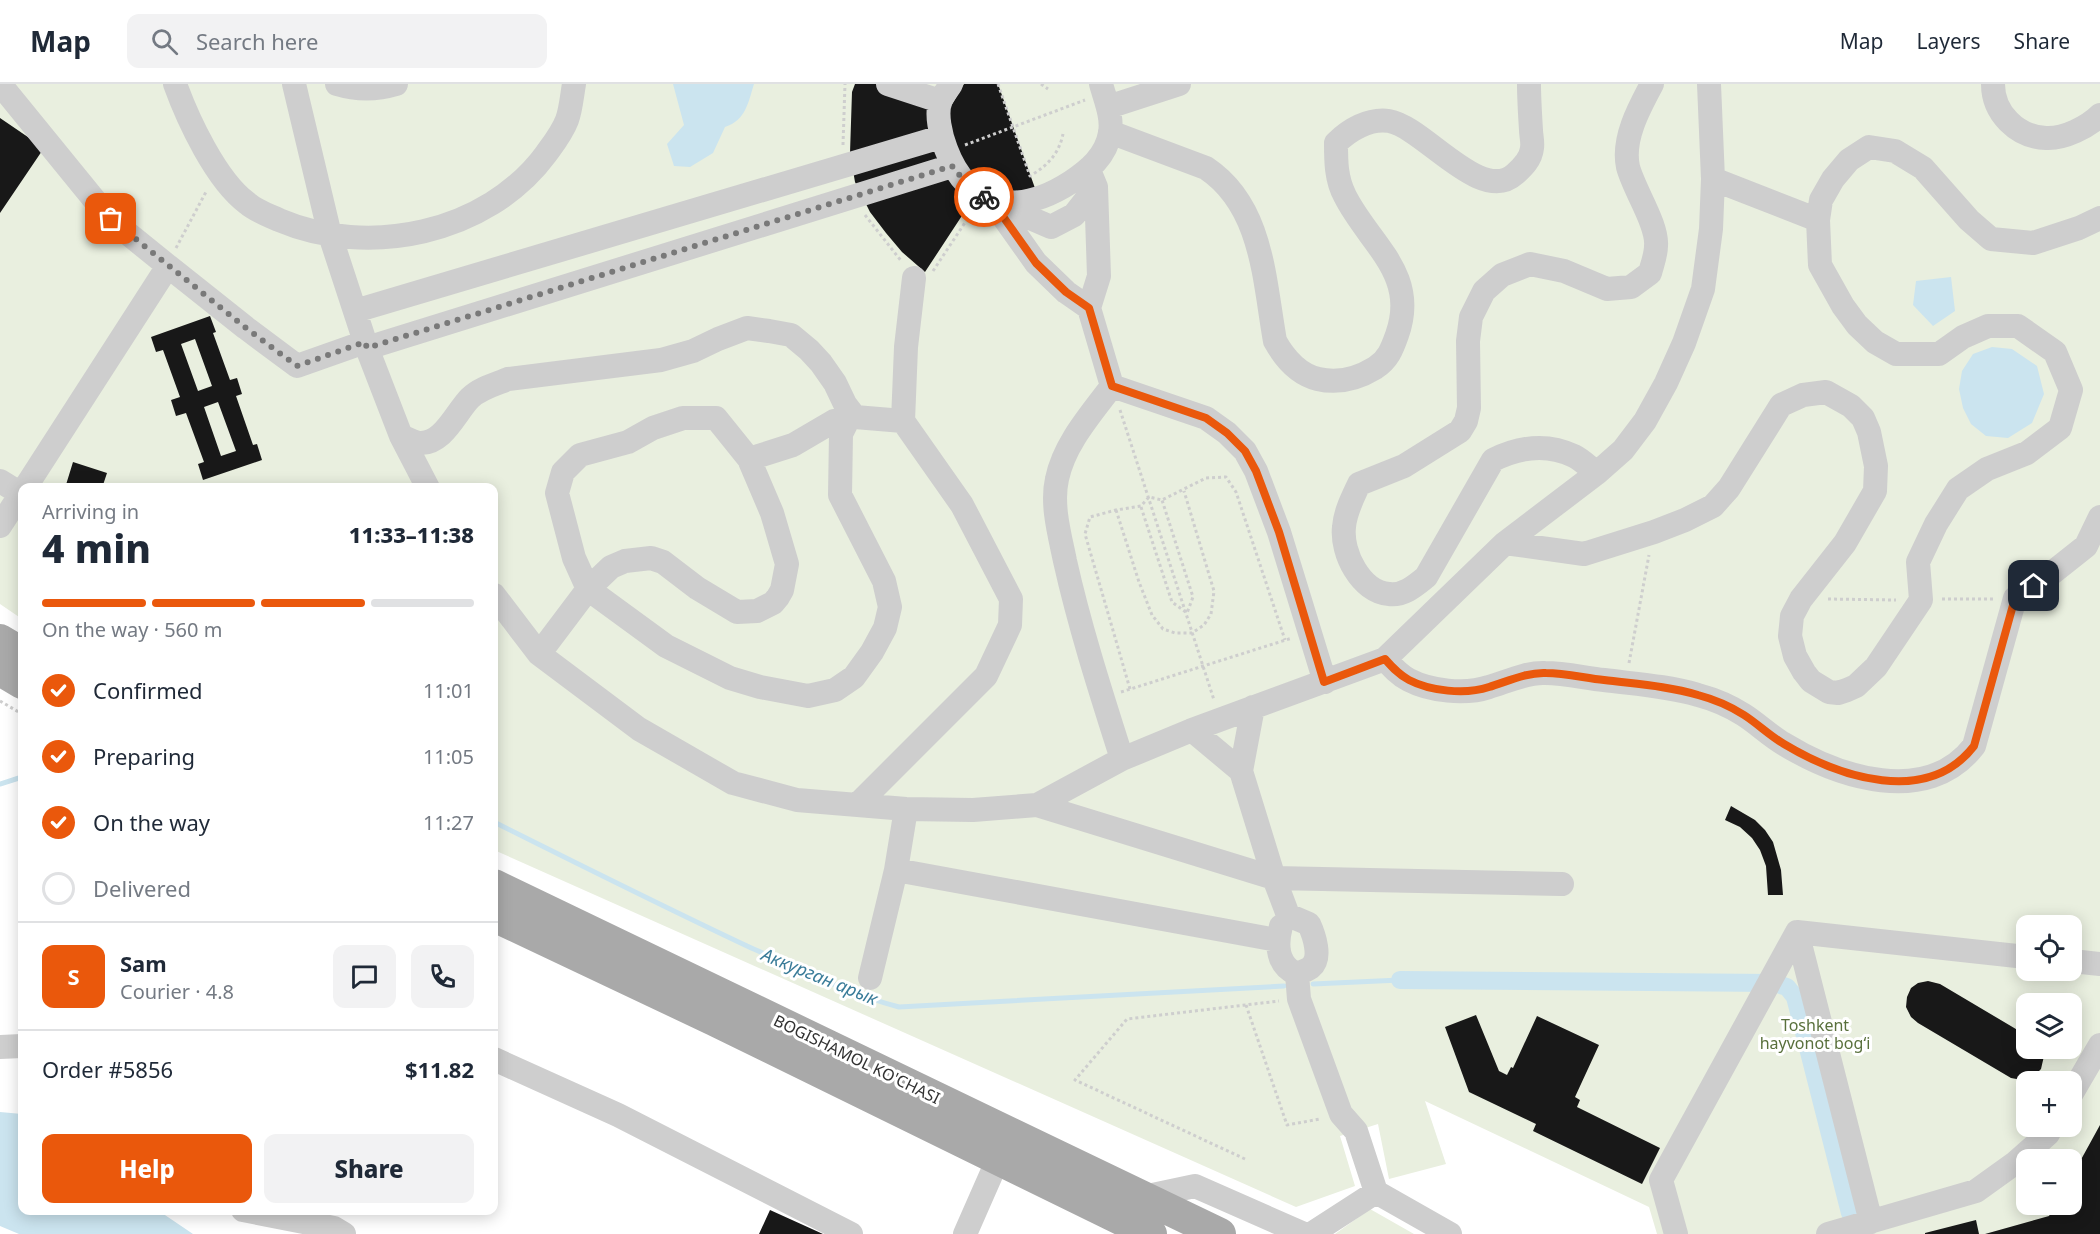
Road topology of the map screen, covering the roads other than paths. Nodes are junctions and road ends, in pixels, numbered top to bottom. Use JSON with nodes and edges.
{"nodes":[{"id":1,"x":0,"y":84,"type":"edge"},
{"id":2,"x":175,"y":84,"type":"edge"},
{"id":3,"x":294,"y":84,"type":"edge"},
{"id":4,"x":337,"y":84,"type":"edge"},
{"id":5,"x":396,"y":84,"type":"edge"},
{"id":6,"x":574,"y":84,"type":"edge"},
{"id":7,"x":888,"y":84,"type":"edge"},
{"id":8,"x":1179,"y":84,"type":"edge"},
{"id":9,"x":1529,"y":84,"type":"edge"},
{"id":10,"x":1652,"y":84,"type":"edge"},
{"id":11,"x":1709,"y":84,"type":"edge"},
{"id":12,"x":1994,"y":84,"type":"edge"},
{"id":13,"x":946,"y":93,"type":"edge"},
{"id":14,"x":1104,"y":95,"type":"edge"},
{"id":15,"x":2100,"y":115,"type":"edge"},
{"id":16,"x":1110,"y":132,"type":"junction"},
{"id":17,"x":946,"y":151,"type":"junction"},
{"id":18,"x":1092,"y":178,"type":"junction"},
{"id":19,"x":1713,"y":179,"type":"junction"},
{"id":20,"x":987,"y":199,"type":"junction"},
{"id":21,"x":2100,"y":218,"type":"edge"},
{"id":22,"x":1818,"y":220,"type":"junction"},
{"id":23,"x":330,"y":235,"type":"junction"},
{"id":24,"x":171,"y":259,"type":"junction"},
{"id":25,"x":914,"y":278,"type":"road end"},
{"id":26,"x":1089,"y":308,"type":"junction"},
{"id":27,"x":355,"y":311,"type":"junction"},
{"id":28,"x":366,"y":345,"type":"junction"},
{"id":29,"x":1112,"y":386,"type":"junction"},
{"id":30,"x":855,"y":417,"type":"junction"},
{"id":31,"x":903,"y":421,"type":"junction"},
{"id":32,"x":401,"y":436,"type":"junction"},
{"id":33,"x":749,"y":459,"type":"junction"},
{"id":34,"x":1597,"y":473,"type":"junction"},
{"id":35,"x":0,"y":481,"type":"edge"},
{"id":36,"x":28,"y":483,"type":"edge"},
{"id":37,"x":425,"y":483,"type":"edge"},
{"id":38,"x":18,"y":489,"type":"edge"},
{"id":39,"x":18,"y":499,"type":"edge"},
{"id":40,"x":2100,"y":517,"type":"edge"},
{"id":41,"x":0,"y":526,"type":"edge"},
{"id":42,"x":1505,"y":543,"type":"junction"},
{"id":43,"x":588,"y":589,"type":"junction"},
{"id":44,"x":498,"y":600,"type":"edge"},
{"id":45,"x":0,"y":640,"type":"edge"},
{"id":46,"x":540,"y":654,"type":"junction"},
{"id":47,"x":1385,"y":659,"type":"junction"},
{"id":48,"x":9,"y":677,"type":"edge"},
{"id":49,"x":1324,"y":682,"type":"junction"},
{"id":50,"x":1253,"y":707,"type":"junction"},
{"id":51,"x":1192,"y":729,"type":"junction"},
{"id":52,"x":1122,"y":759,"type":"junction"},
{"id":53,"x":1241,"y":771,"type":"junction"},
{"id":54,"x":858,"y":804,"type":"junction"},
{"id":55,"x":1037,"y":805,"type":"junction"},
{"id":56,"x":906,"y":809,"type":"junction"},
{"id":57,"x":896,"y":870,"type":"junction"},
{"id":58,"x":1274,"y":878,"type":"junction"},
{"id":59,"x":1562,"y":884,"type":"dead end"},
{"id":60,"x":498,"y":887,"type":"edge"},
{"id":61,"x":1288,"y":915,"type":"junction"},
{"id":62,"x":498,"y":918,"type":"edge"},
{"id":63,"x":1797,"y":932,"type":"junction"},
{"id":64,"x":1277,"y":940,"type":"junction"},
{"id":65,"x":2016,"y":956,"type":"edge"},
{"id":66,"x":2082,"y":962,"type":"edge"},
{"id":67,"x":2100,"y":964,"type":"edge"},
{"id":68,"x":1297,"y":974,"type":"junction"},
{"id":69,"x":870,"y":978,"type":"dead end"},
{"id":70,"x":720,"y":1008,"type":"junction"},
{"id":71,"x":2100,"y":1045,"type":"edge"},
{"id":72,"x":18,"y":1046,"type":"edge"},
{"id":73,"x":0,"y":1047,"type":"edge"},
{"id":74,"x":498,"y":1061,"type":"edge"},
{"id":75,"x":2082,"y":1076,"type":"edge"},
{"id":76,"x":2045,"y":1137,"type":"edge"},
{"id":77,"x":998,"y":1159,"type":"junction"},
{"id":78,"x":1376,"y":1192,"type":"junction"},
{"id":79,"x":1143,"y":1197,"type":"junction"},
{"id":80,"x":268,"y":1215,"type":"edge"},
{"id":81,"x":1870,"y":1222,"type":"junction"},
{"id":82,"x":344,"y":1234,"type":"edge"},
{"id":83,"x":851,"y":1234,"type":"edge"},
{"id":84,"x":965,"y":1234,"type":"edge"},
{"id":85,"x":1150,"y":1234,"type":"edge"},
{"id":86,"x":1220,"y":1234,"type":"edge"},
{"id":87,"x":1304,"y":1234,"type":"edge"},
{"id":88,"x":1311,"y":1234,"type":"edge"},
{"id":89,"x":1450,"y":1234,"type":"edge"},
{"id":90,"x":1676,"y":1234,"type":"edge"},
{"id":91,"x":1828,"y":1234,"type":"edge"}],
"edges":[{"from":1,"to":24,"type":"street"},
{"from":2,"to":23,"type":"street"},
{"from":3,"to":23,"type":"street"},
{"from":4,"to":5,"type":"street"},
{"from":6,"to":23,"type":"street"},
{"from":7,"to":13,"type":"street"},
{"from":8,"to":14,"type":"street"},
{"from":9,"to":16,"type":"street"},
{"from":10,"to":34,"type":"street"},
{"from":11,"to":19,"type":"street"},
{"from":12,"to":15,"type":"street"},
{"from":13,"to":17,"type":"street"},
{"from":14,"to":16,"type":"street"},
{"from":16,"to":18,"type":"street"},
{"from":17,"to":20,"type":"street"},
{"from":17,"to":27,"type":"street"},
{"from":17,"to":28,"type":"street"},
{"from":18,"to":20,"type":"street"},
{"from":18,"to":26,"type":"street"},
{"from":19,"to":22,"type":"street"},
{"from":19,"to":34,"type":"street"},
{"from":20,"to":26,"type":"street"},
{"from":21,"to":22,"type":"street"},
{"from":22,"to":42,"type":"street"},
{"from":23,"to":27,"type":"street"},
{"from":24,"to":28,"type":"street"},
{"from":24,"to":36,"type":"street"},
{"from":25,"to":31,"type":"street"},
{"from":26,"to":29,"type":"street"},
{"from":27,"to":28,"type":"street"},
{"from":28,"to":32,"type":"street"},
{"from":29,"to":49,"type":"street"},
{"from":29,"to":52,"type":"street"},
{"from":30,"to":31,"type":"street"},
{"from":30,"to":32,"type":"street"},
{"from":30,"to":33,"type":"street"},
{"from":30,"to":43,"type":"street"},
{"from":31,"to":54,"type":"street"},
{"from":32,"to":37,"type":"street"},
{"from":33,"to":43,"type":"street"},
{"from":33,"to":43,"type":"street"},
{"from":34,"to":42,"type":"street"},
{"from":35,"to":38,"type":"street"},
{"from":39,"to":41,"type":"street"},
{"from":40,"to":47,"type":"street"},
{"from":42,"to":47,"type":"street"},
{"from":43,"to":46,"type":"street"},
{"from":44,"to":46,"type":"street"},
{"from":45,"to":48,"type":"main road"},
{"from":46,"to":54,"type":"street"},
{"from":47,"to":49,"type":"street"},
{"from":49,"to":50,"type":"street"},
{"from":50,"to":51,"type":"street"},
{"from":50,"to":53,"type":"street"},
{"from":51,"to":52,"type":"street"},
{"from":51,"to":53,"type":"street"},
{"from":52,"to":55,"type":"street"},
{"from":53,"to":58,"type":"street"},
{"from":54,"to":56,"type":"street"},
{"from":55,"to":56,"type":"street"},
{"from":55,"to":58,"type":"street"},
{"from":56,"to":57,"type":"street"},
{"from":57,"to":64,"type":"street"},
{"from":57,"to":69,"type":"street"},
{"from":58,"to":59,"type":"street"},
{"from":58,"to":61,"type":"street"},
{"from":60,"to":70,"type":"main road","name":"BOGISHAMOL KO'CHASI"},
{"from":61,"to":64,"type":"street"},
{"from":61,"to":68,"type":"street"},
{"from":62,"to":70,"type":"main road","name":"BOGISHAMOL KO'CHASI"},
{"from":63,"to":65,"type":"street"},
{"from":63,"to":81,"type":"street"},
{"from":63,"to":90,"type":"street"},
{"from":64,"to":68,"type":"street"},
{"from":66,"to":67,"type":"street"},
{"from":68,"to":78,"type":"street"},
{"from":70,"to":77,"type":"main road","name":"BOGISHAMOL KO'CHASI"},
{"from":70,"to":79,"type":"main road","name":"BOGISHAMOL KO'CHASI"},
{"from":71,"to":75,"type":"street"},
{"from":72,"to":73,"type":"street"},
{"from":74,"to":83,"type":"street"},
{"from":76,"to":81,"type":"street"},
{"from":77,"to":84,"type":"street"},
{"from":77,"to":85,"type":"main road","name":"BOGISHAMOL KO'CHASI"},
{"from":78,"to":88,"type":"street"},
{"from":78,"to":89,"type":"street"},
{"from":79,"to":86,"type":"main road","name":"BOGISHAMOL KO'CHASI"},
{"from":79,"to":87,"type":"street"},
{"from":80,"to":82,"type":"street"},
{"from":81,"to":91,"type":"street"}]}
